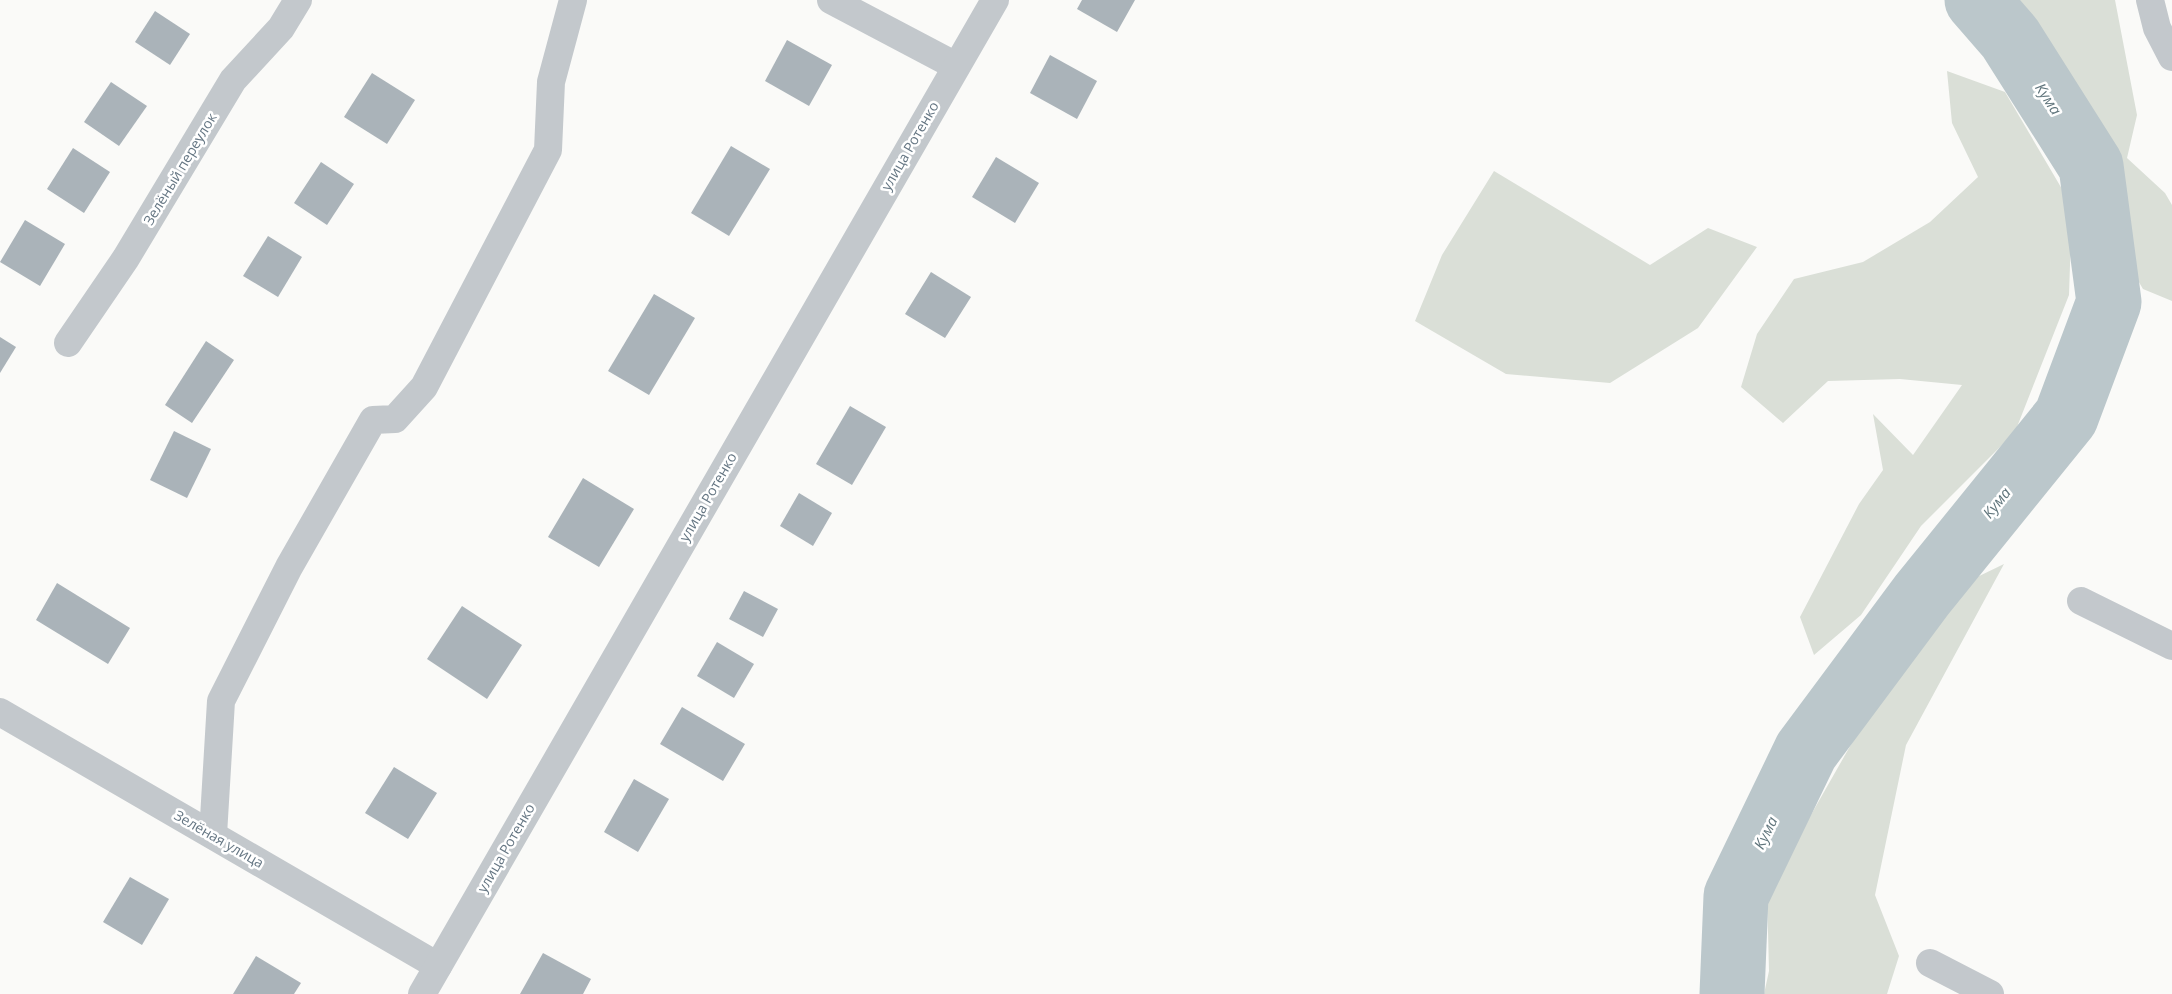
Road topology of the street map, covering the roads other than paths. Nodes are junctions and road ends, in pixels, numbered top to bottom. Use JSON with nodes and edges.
{"nodes":[{"id":1,"x":298,"y":0,"type":"edge"},
{"id":2,"x":573,"y":0,"type":"edge"},
{"id":3,"x":831,"y":0,"type":"edge"},
{"id":4,"x":995,"y":0,"type":"edge"},
{"id":5,"x":2150,"y":0,"type":"edge"},
{"id":6,"x":2172,"y":57,"type":"edge"},
{"id":7,"x":956,"y":66,"type":"junction"},
{"id":8,"x":68,"y":343,"type":"dead end"},
{"id":9,"x":2081,"y":601,"type":"dead end"},
{"id":10,"x":2172,"y":646,"type":"edge"},
{"id":11,"x":0,"y":712,"type":"edge"},
{"id":12,"x":213,"y":835,"type":"junction"},
{"id":13,"x":1930,"y":964,"type":"dead end"},
{"id":14,"x":438,"y":966,"type":"junction"},
{"id":15,"x":422,"y":994,"type":"edge"},
{"id":16,"x":1990,"y":994,"type":"edge"}],
"edges":[{"from":1,"to":8,"type":"street","name":"Зелёный переулок"},
{"from":2,"to":12,"type":"street"},
{"from":3,"to":7,"type":"street"},
{"from":4,"to":7,"type":"street","name":"улица Ротенко"},
{"from":5,"to":6,"type":"street"},
{"from":7,"to":14,"type":"street","name":"улица Ротенко"},
{"from":9,"to":10,"type":"street"},
{"from":11,"to":12,"type":"street","name":"Зелёная улица"},
{"from":12,"to":14,"type":"street","name":"Зелёная улица"},
{"from":13,"to":16,"type":"street"},
{"from":14,"to":15,"type":"street","name":"улица Ротенко"}]}
